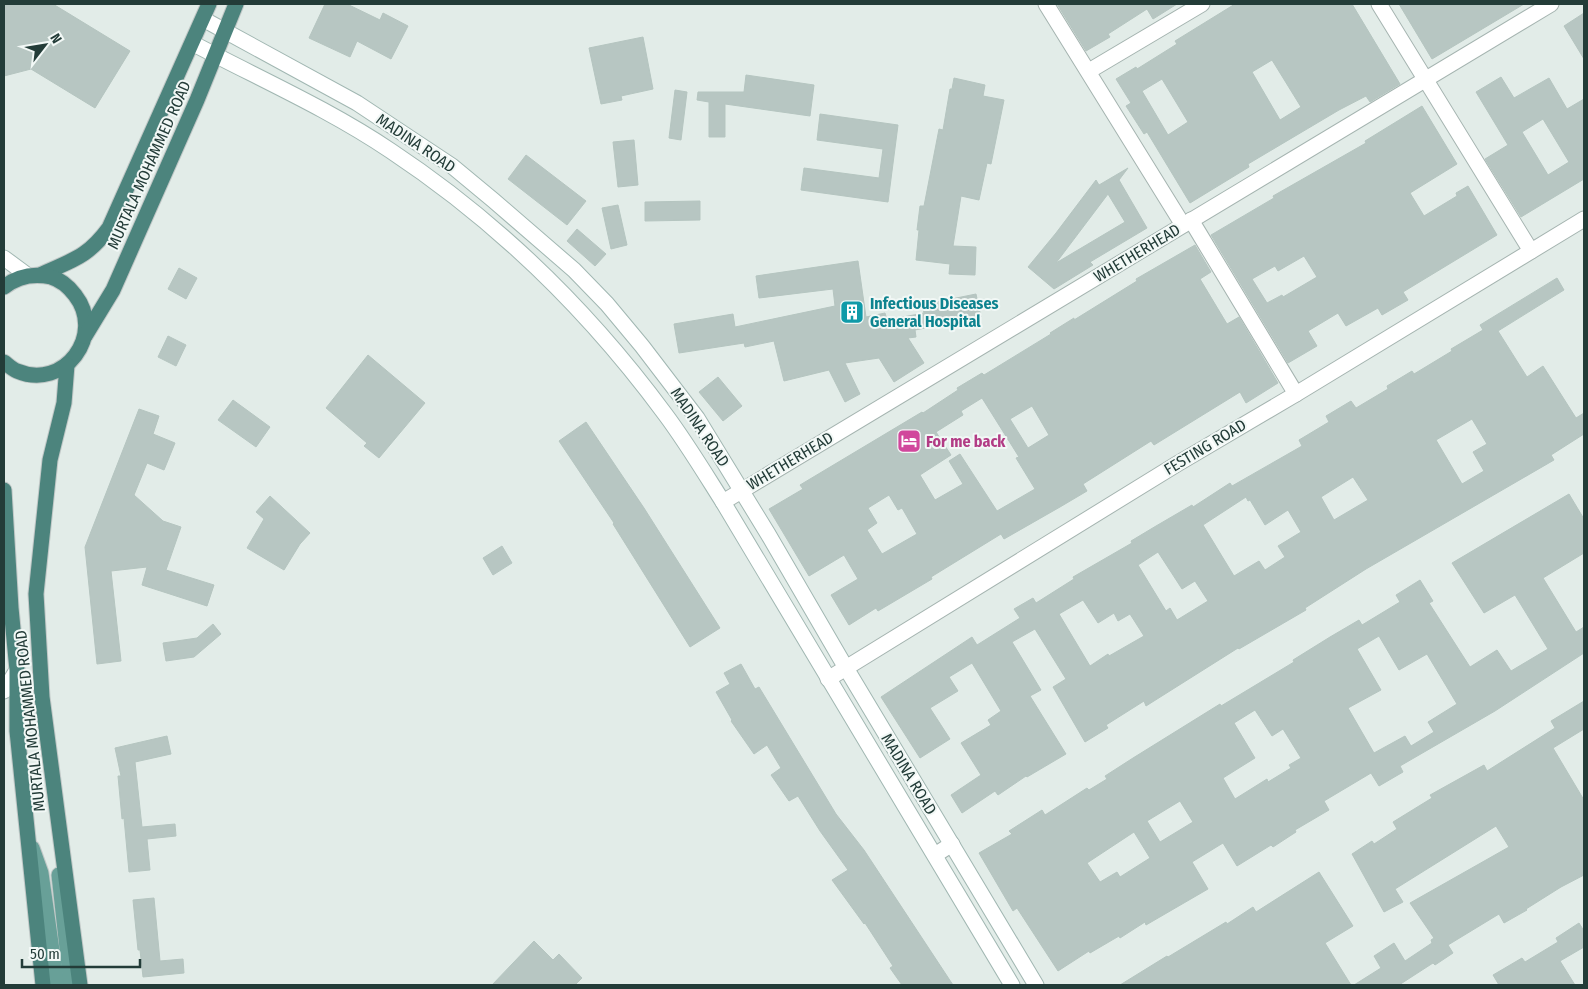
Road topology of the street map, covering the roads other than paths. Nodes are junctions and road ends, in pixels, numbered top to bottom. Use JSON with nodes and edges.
{"nodes":[{"id":1,"x":209,"y":4,"type":"edge"},
{"id":2,"x":236,"y":4,"type":"edge"},
{"id":3,"x":1046,"y":4,"type":"edge"},
{"id":4,"x":1202,"y":4,"type":"edge"},
{"id":5,"x":1379,"y":4,"type":"edge"},
{"id":6,"x":1551,"y":4,"type":"edge"},
{"id":7,"x":203,"y":18,"type":"junction"},
{"id":8,"x":225,"y":31,"type":"junction"},
{"id":9,"x":192,"y":43,"type":"junction"},
{"id":10,"x":215,"y":55,"type":"junction"},
{"id":11,"x":1089,"y":71,"type":"junction"},
{"id":12,"x":1424,"y":80,"type":"junction"},
{"id":13,"x":1584,"y":220,"type":"edge"},
{"id":14,"x":1187,"y":223,"type":"junction"},
{"id":15,"x":1531,"y":251,"type":"junction"},
{"id":16,"x":4,"y":258,"type":"edge"},
{"id":17,"x":34,"y":275,"type":"junction"},
{"id":18,"x":4,"y":287,"type":"edge"},
{"id":19,"x":85,"y":336,"type":"junction"},
{"id":20,"x":4,"y":362,"type":"edge"},
{"id":21,"x":67,"y":365,"type":"junction"},
{"id":22,"x":1296,"y":394,"type":"junction"},
{"id":23,"x":4,"y":490,"type":"edge"},
{"id":24,"x":741,"y":491,"type":"junction"},
{"id":25,"x":723,"y":502,"type":"junction"},
{"id":26,"x":5,"y":510,"type":"edge"},
{"id":27,"x":846,"y":668,"type":"junction"},
{"id":28,"x":18,"y":670,"type":"junction"},
{"id":29,"x":828,"y":678,"type":"junction"},
{"id":30,"x":4,"y":690,"type":"edge"},
{"id":31,"x":60,"y":831,"type":"junction"},
{"id":32,"x":29,"y":840,"type":"junction"},
{"id":33,"x":952,"y":844,"type":"junction"},
{"id":34,"x":935,"y":855,"type":"junction"},
{"id":35,"x":43,"y":985,"type":"edge"},
{"id":36,"x":57,"y":985,"type":"edge"},
{"id":37,"x":71,"y":985,"type":"edge"},
{"id":38,"x":80,"y":985,"type":"edge"},
{"id":39,"x":1012,"y":985,"type":"edge"},
{"id":40,"x":1036,"y":985,"type":"edge"}],
"edges":[{"from":1,"to":7,"type":"highway","name":"MURTALA MOHAMMED ROAD"},
{"from":2,"to":8,"type":"highway","name":"MURTALA MOHAMMED ROAD"},
{"from":3,"to":11,"type":"street"},
{"from":4,"to":11,"type":"street"},
{"from":5,"to":12,"type":"street"},
{"from":6,"to":12,"type":"street","name":"WHETHERHEAD"},
{"from":7,"to":8,"type":"street","name":"MADINA ROAD"},
{"from":7,"to":9,"type":"highway","name":"MURTALA MOHAMMED ROAD"},
{"from":8,"to":10,"type":"highway","name":"MURTALA MOHAMMED ROAD"},
{"from":8,"to":24,"type":"street","name":"MADINA ROAD"},
{"from":9,"to":10,"type":"street","name":"MADINA ROAD"},
{"from":9,"to":17,"type":"highway","name":"MURTALA MOHAMMED ROAD"},
{"from":10,"to":19,"type":"highway","name":"MURTALA MOHAMMED ROAD"},
{"from":10,"to":25,"type":"street","name":"MADINA ROAD"},
{"from":11,"to":14,"type":"street"},
{"from":12,"to":14,"type":"street","name":"WHETHERHEAD"},
{"from":12,"to":15,"type":"street"},
{"from":13,"to":15,"type":"street","name":"FESTING ROAD"},
{"from":14,"to":22,"type":"street"},
{"from":14,"to":24,"type":"street","name":"WHETHERHEAD"},
{"from":15,"to":22,"type":"street","name":"FESTING ROAD"},
{"from":16,"to":17,"type":"street"},
{"from":17,"to":18,"type":"highway","name":"MURTALA MOHAMMED ROAD"},
{"from":17,"to":19,"type":"highway"},
{"from":19,"to":21,"type":"highway","name":"MURTALA MOHAMMED ROAD"},
{"from":20,"to":21,"type":"highway"},
{"from":21,"to":31,"type":"highway","name":"MURTALA MOHAMMED ROAD"},
{"from":22,"to":27,"type":"street","name":"FESTING ROAD"},
{"from":23,"to":26,"type":"highway","name":"MURTALA MOHAMMED ROAD"},
{"from":24,"to":25,"type":"street","name":"WHETHERHEAD"},
{"from":24,"to":27,"type":"street","name":"MADINA ROAD"},
{"from":25,"to":29,"type":"street","name":"MADINA ROAD"},
{"from":26,"to":28,"type":"highway","name":"MURTALA MOHAMMED ROAD"},
{"from":27,"to":29,"type":"street","name":"FESTING ROAD"},
{"from":27,"to":33,"type":"street","name":"MADINA ROAD"},
{"from":28,"to":30,"type":"street"},
{"from":28,"to":32,"type":"highway","name":"MURTALA MOHAMMED ROAD"},
{"from":29,"to":34,"type":"street","name":"MADINA ROAD"},
{"from":31,"to":37,"type":"main road"},
{"from":31,"to":38,"type":"highway","name":"MURTALA MOHAMMED ROAD"},
{"from":32,"to":35,"type":"highway","name":"MURTALA MOHAMMED ROAD"},
{"from":32,"to":36,"type":"main road"},
{"from":33,"to":34,"type":"street"},
{"from":33,"to":40,"type":"street","name":"MADINA ROAD"},
{"from":34,"to":39,"type":"street","name":"MADINA ROAD"}]}
